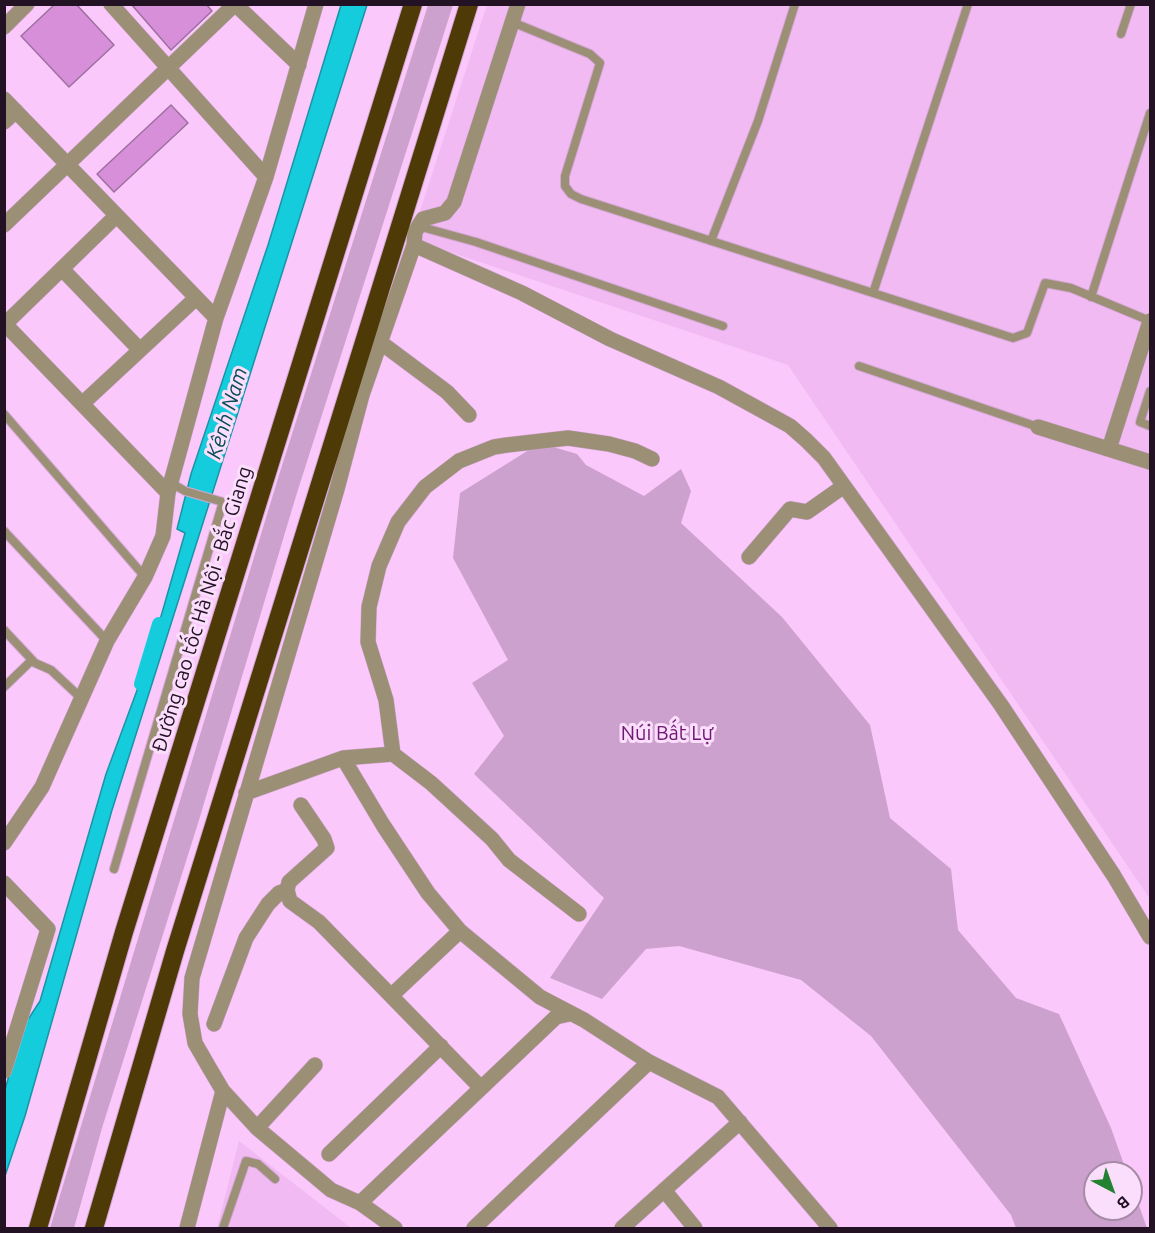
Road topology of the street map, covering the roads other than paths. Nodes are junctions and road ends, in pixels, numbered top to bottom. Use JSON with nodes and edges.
{"nodes":[{"id":1,"x":27,"y":4,"type":"edge"},
{"id":2,"x":111,"y":4,"type":"edge"},
{"id":3,"x":235,"y":4,"type":"edge"},
{"id":4,"x":316,"y":4,"type":"edge"},
{"id":5,"x":413,"y":4,"type":"edge"},
{"id":6,"x":469,"y":4,"type":"edge"},
{"id":7,"x":518,"y":4,"type":"edge"},
{"id":8,"x":795,"y":4,"type":"edge"},
{"id":9,"x":968,"y":4,"type":"edge"},
{"id":10,"x":1131,"y":4,"type":"edge"},
{"id":11,"x":512,"y":22,"type":"junction"},
{"id":12,"x":4,"y":27,"type":"edge"},
{"id":13,"x":1121,"y":34,"type":"dead end"},
{"id":14,"x":299,"y":65,"type":"junction"},
{"id":15,"x":169,"y":67,"type":"junction"},
{"id":16,"x":4,"y":99,"type":"edge"},
{"id":17,"x":1150,"y":112,"type":"edge"},
{"id":18,"x":10,"y":116,"type":"edge"},
{"id":19,"x":66,"y":164,"type":"junction"},
{"id":20,"x":266,"y":177,"type":"junction"},
{"id":21,"x":116,"y":216,"type":"junction"},
{"id":22,"x":4,"y":225,"type":"edge"},
{"id":23,"x":418,"y":226,"type":"junction"},
{"id":24,"x":711,"y":241,"type":"junction"},
{"id":25,"x":414,"y":245,"type":"junction"},
{"id":26,"x":62,"y":269,"type":"junction"},
{"id":27,"x":873,"y":293,"type":"junction"},
{"id":28,"x":1091,"y":297,"type":"junction"},
{"id":29,"x":196,"y":298,"type":"junction"},
{"id":30,"x":216,"y":318,"type":"junction"},
{"id":31,"x":1150,"y":321,"type":"edge"},
{"id":32,"x":5,"y":324,"type":"edge"},
{"id":33,"x":723,"y":326,"type":"dead end"},
{"id":34,"x":381,"y":342,"type":"junction"},
{"id":35,"x":140,"y":350,"type":"junction"},
{"id":36,"x":859,"y":366,"type":"dead end"},
{"id":37,"x":1150,"y":391,"type":"edge"},
{"id":38,"x":82,"y":404,"type":"junction"},
{"id":39,"x":4,"y":414,"type":"edge"},
{"id":40,"x":469,"y":414,"type":"dead end"},
{"id":41,"x":1150,"y":426,"type":"edge"},
{"id":42,"x":1038,"y":427,"type":"joint"},
{"id":43,"x":1108,"y":449,"type":"junction"},
{"id":44,"x":652,"y":459,"type":"dead end"},
{"id":45,"x":1150,"y":462,"type":"edge"},
{"id":46,"x":844,"y":486,"type":"junction"},
{"id":47,"x":170,"y":488,"type":"junction"},
{"id":48,"x":4,"y":531,"type":"edge"},
{"id":49,"x":749,"y":557,"type":"dead end"},
{"id":50,"x":145,"y":577,"type":"junction"},
{"id":51,"x":4,"y":630,"type":"edge"},
{"id":52,"x":107,"y":641,"type":"junction"},
{"id":53,"x":32,"y":660,"type":"junction"},
{"id":54,"x":4,"y":687,"type":"edge"},
{"id":55,"x":82,"y":699,"type":"junction"},
{"id":56,"x":393,"y":754,"type":"junction"},
{"id":57,"x":344,"y":758,"type":"junction"},
{"id":58,"x":246,"y":793,"type":"junction"},
{"id":59,"x":301,"y":805,"type":"dead end"},
{"id":60,"x":4,"y":843,"type":"edge"},
{"id":61,"x":114,"y":869,"type":"dead end"},
{"id":62,"x":4,"y":883,"type":"edge"},
{"id":63,"x":287,"y":890,"type":"junction"},
{"id":64,"x":579,"y":914,"type":"dead end"},
{"id":65,"x":460,"y":931,"type":"junction"},
{"id":66,"x":1150,"y":937,"type":"edge"},
{"id":67,"x":392,"y":995,"type":"junction"},
{"id":68,"x":568,"y":1014,"type":"junction"},
{"id":69,"x":214,"y":1024,"type":"dead end"},
{"id":70,"x":441,"y":1046,"type":"junction"},
{"id":71,"x":649,"y":1062,"type":"junction"},
{"id":72,"x":315,"y":1065,"type":"dead end"},
{"id":73,"x":4,"y":1071,"type":"edge"},
{"id":74,"x":481,"y":1088,"type":"junction"},
{"id":75,"x":224,"y":1091,"type":"junction"},
{"id":76,"x":740,"y":1122,"type":"junction"},
{"id":77,"x":257,"y":1128,"type":"junction"},
{"id":78,"x":329,"y":1154,"type":"dead end"},
{"id":79,"x":275,"y":1179,"type":"dead end"},
{"id":80,"x":664,"y":1190,"type":"junction"},
{"id":81,"x":360,"y":1203,"type":"junction"},
{"id":82,"x":36,"y":1228,"type":"edge"},
{"id":83,"x":94,"y":1228,"type":"edge"},
{"id":84,"x":187,"y":1228,"type":"edge"},
{"id":85,"x":223,"y":1228,"type":"edge"},
{"id":86,"x":395,"y":1228,"type":"edge"},
{"id":87,"x":474,"y":1228,"type":"edge"},
{"id":88,"x":622,"y":1228,"type":"edge"},
{"id":89,"x":695,"y":1228,"type":"edge"},
{"id":90,"x":830,"y":1228,"type":"edge"}],
"edges":[{"from":1,"to":12,"type":"street"},
{"from":2,"to":15,"type":"street"},
{"from":3,"to":14,"type":"street"},
{"from":3,"to":15,"type":"street"},
{"from":4,"to":14,"type":"street"},
{"from":5,"to":82,"type":"highway","name":"Đường cao tốc Hà Nội - Bắc Giang"},
{"from":6,"to":83,"type":"highway"},
{"from":7,"to":11,"type":"street"},
{"from":8,"to":24,"type":"lane"},
{"from":9,"to":27,"type":"lane"},
{"from":10,"to":13,"type":"lane"},
{"from":11,"to":23,"type":"street"},
{"from":11,"to":24,"type":"lane"},
{"from":14,"to":20,"type":"street"},
{"from":15,"to":19,"type":"street"},
{"from":15,"to":20,"type":"street"},
{"from":16,"to":18,"type":"street"},
{"from":17,"to":28,"type":"lane"},
{"from":18,"to":19,"type":"street"},
{"from":19,"to":21,"type":"street"},
{"from":19,"to":22,"type":"street"},
{"from":20,"to":30,"type":"street"},
{"from":21,"to":26,"type":"street"},
{"from":21,"to":29,"type":"street"},
{"from":23,"to":25,"type":"street"},
{"from":23,"to":33,"type":"lane"},
{"from":24,"to":27,"type":"lane"},
{"from":25,"to":34,"type":"street"},
{"from":25,"to":46,"type":"street"},
{"from":26,"to":32,"type":"street"},
{"from":26,"to":35,"type":"street"},
{"from":27,"to":28,"type":"lane"},
{"from":28,"to":31,"type":"lane"},
{"from":29,"to":30,"type":"street"},
{"from":29,"to":35,"type":"street"},
{"from":30,"to":47,"type":"street"},
{"from":31,"to":43,"type":"street"},
{"from":32,"to":38,"type":"street"},
{"from":34,"to":40,"type":"street"},
{"from":34,"to":58,"type":"street"},
{"from":35,"to":38,"type":"street"},
{"from":36,"to":42,"type":"lane"},
{"from":37,"to":41,"type":"lane"},
{"from":38,"to":47,"type":"street"},
{"from":39,"to":50,"type":"lane"},
{"from":42,"to":43,"type":"street"},
{"from":43,"to":45,"type":"street"},
{"from":44,"to":56,"type":"street"},
{"from":46,"to":49,"type":"street"},
{"from":46,"to":66,"type":"street"},
{"from":47,"to":50,"type":"street"},
{"from":47,"to":61,"type":"lane"},
{"from":48,"to":52,"type":"lane"},
{"from":50,"to":52,"type":"street"},
{"from":51,"to":53,"type":"lane"},
{"from":52,"to":55,"type":"street"},
{"from":53,"to":54,"type":"lane"},
{"from":53,"to":55,"type":"lane"},
{"from":55,"to":60,"type":"street"},
{"from":56,"to":57,"type":"street"},
{"from":56,"to":64,"type":"street"},
{"from":57,"to":58,"type":"street"},
{"from":57,"to":65,"type":"street"},
{"from":58,"to":75,"type":"street"},
{"from":59,"to":63,"type":"street"},
{"from":62,"to":73,"type":"street"},
{"from":63,"to":67,"type":"street"},
{"from":63,"to":69,"type":"street"},
{"from":65,"to":67,"type":"street"},
{"from":65,"to":68,"type":"street"},
{"from":67,"to":70,"type":"street"},
{"from":68,"to":71,"type":"street"},
{"from":68,"to":74,"type":"street"},
{"from":70,"to":74,"type":"street"},
{"from":70,"to":78,"type":"street"},
{"from":71,"to":76,"type":"street"},
{"from":71,"to":87,"type":"street"},
{"from":72,"to":77,"type":"street"},
{"from":74,"to":81,"type":"street"},
{"from":75,"to":77,"type":"street"},
{"from":75,"to":84,"type":"street"},
{"from":76,"to":80,"type":"street"},
{"from":76,"to":90,"type":"street"},
{"from":77,"to":81,"type":"street"},
{"from":79,"to":85,"type":"lane"},
{"from":80,"to":88,"type":"street"},
{"from":80,"to":89,"type":"street"},
{"from":81,"to":86,"type":"street"}]}
